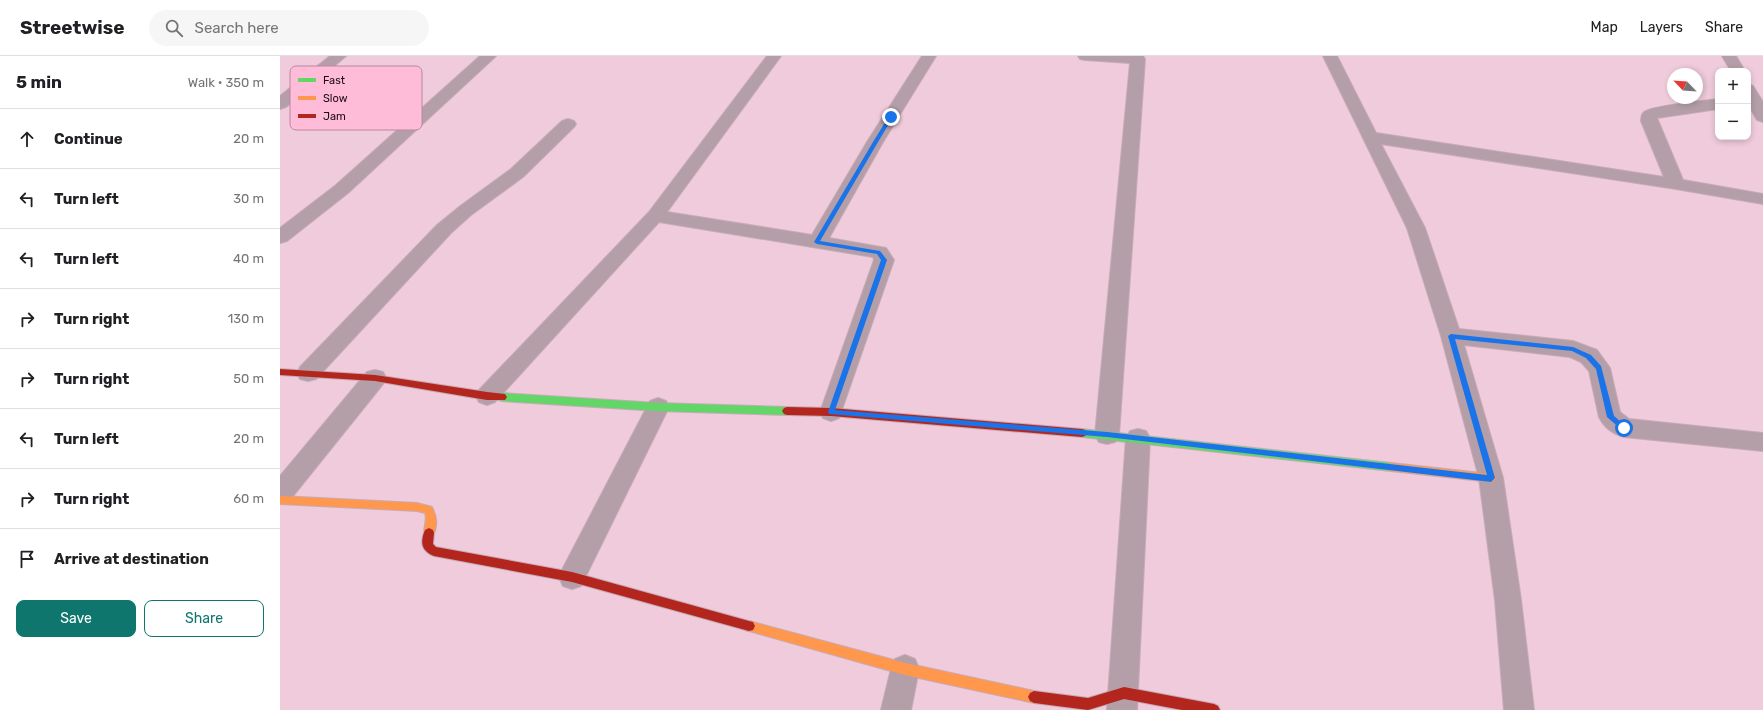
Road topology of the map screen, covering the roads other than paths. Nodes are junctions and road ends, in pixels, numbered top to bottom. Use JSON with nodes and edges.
{"nodes":[{"id":1,"x":339,"y":56,"type":"edge"},
{"id":2,"x":488,"y":56,"type":"edge"},
{"id":3,"x":774,"y":56,"type":"edge"},
{"id":4,"x":929,"y":56,"type":"edge"},
{"id":5,"x":1085,"y":56,"type":"edge"},
{"id":6,"x":1330,"y":56,"type":"edge"},
{"id":7,"x":1729,"y":56,"type":"edge"},
{"id":8,"x":1138,"y":57,"type":"edge"},
{"id":9,"x":327,"y":66,"type":"edge"},
{"id":10,"x":1736,"y":68,"type":"edge"},
{"id":11,"x":290,"y":96,"type":"edge"},
{"id":12,"x":1751,"y":98,"type":"edge"},
{"id":13,"x":280,"y":104,"type":"edge"},
{"id":14,"x":1715,"y":104,"type":"edge"},
{"id":15,"x":422,"y":116,"type":"edge"},
{"id":16,"x":1763,"y":117,"type":"edge"},
{"id":17,"x":568,"y":124,"type":"dead end"},
{"id":18,"x":407,"y":130,"type":"edge"},
{"id":19,"x":1370,"y":137,"type":"junction"},
{"id":20,"x":1676,"y":184,"type":"junction"},
{"id":21,"x":1763,"y":199,"type":"edge"},
{"id":22,"x":655,"y":216,"type":"junction"},
{"id":23,"x":280,"y":237,"type":"edge"},
{"id":24,"x":817,"y":242,"type":"junction"},
{"id":25,"x":1451,"y":336,"type":"junction"},
{"id":26,"x":280,"y":372,"type":"edge"},
{"id":27,"x":308,"y":373,"type":"junction"},
{"id":28,"x":375,"y":378,"type":"junction"},
{"id":29,"x":486,"y":396,"type":"junction"},
{"id":30,"x":658,"y":407,"type":"junction"},
{"id":31,"x":831,"y":412,"type":"junction"},
{"id":32,"x":1107,"y":435,"type":"junction"},
{"id":33,"x":1138,"y":438,"type":"junction"},
{"id":34,"x":1763,"y":442,"type":"edge"},
{"id":35,"x":1491,"y":478,"type":"junction"},
{"id":36,"x":280,"y":494,"type":"edge"},
{"id":37,"x":280,"y":500,"type":"edge"},
{"id":38,"x":572,"y":577,"type":"junction"},
{"id":39,"x":905,"y":669,"type":"junction"},
{"id":40,"x":1123,"y":702,"type":"edge"},
{"id":41,"x":896,"y":710,"type":"edge"},
{"id":42,"x":1214,"y":710,"type":"edge"},
{"id":43,"x":1519,"y":710,"type":"edge"}],
"edges":[{"from":1,"to":9,"type":"street"},
{"from":2,"to":15,"type":"street"},
{"from":3,"to":22,"type":"street"},
{"from":4,"to":24,"type":"street"},
{"from":5,"to":8,"type":"street"},
{"from":6,"to":19,"type":"street"},
{"from":7,"to":10,"type":"street"},
{"from":8,"to":32,"type":"street"},
{"from":11,"to":13,"type":"street"},
{"from":12,"to":16,"type":"street"},
{"from":14,"to":20,"type":"street"},
{"from":17,"to":27,"type":"street"},
{"from":18,"to":23,"type":"street"},
{"from":19,"to":20,"type":"street"},
{"from":19,"to":25,"type":"street"},
{"from":20,"to":21,"type":"street"},
{"from":22,"to":24,"type":"street"},
{"from":22,"to":29,"type":"street"},
{"from":24,"to":31,"type":"street"},
{"from":25,"to":34,"type":"street"},
{"from":25,"to":35,"type":"street"},
{"from":26,"to":27,"type":"street"},
{"from":27,"to":28,"type":"street"},
{"from":28,"to":29,"type":"street"},
{"from":28,"to":36,"type":"street"},
{"from":29,"to":30,"type":"street"},
{"from":30,"to":31,"type":"street"},
{"from":30,"to":38,"type":"street"},
{"from":31,"to":32,"type":"street"},
{"from":32,"to":33,"type":"street"},
{"from":33,"to":35,"type":"street"},
{"from":33,"to":40,"type":"street"},
{"from":35,"to":43,"type":"street"},
{"from":37,"to":38,"type":"street"},
{"from":38,"to":39,"type":"street"},
{"from":39,"to":40,"type":"street"},
{"from":39,"to":41,"type":"street"},
{"from":40,"to":42,"type":"street"}]}
